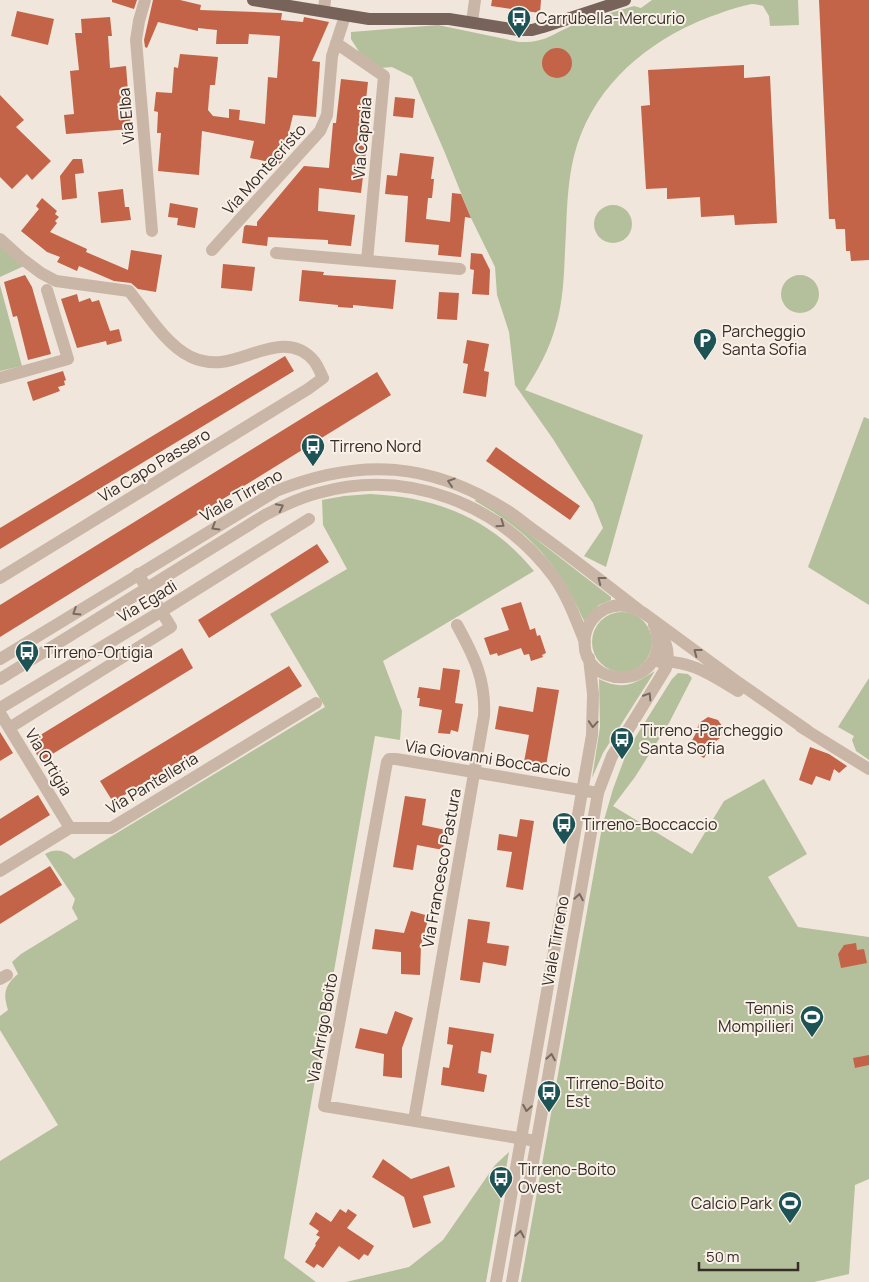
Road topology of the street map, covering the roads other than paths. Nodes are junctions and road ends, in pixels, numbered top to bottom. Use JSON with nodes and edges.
{"nodes":[{"id":1,"x":145,"y":0,"type":"edge"},
{"id":2,"x":253,"y":0,"type":"edge"},
{"id":3,"x":476,"y":0,"type":"edge"},
{"id":4,"x":619,"y":1,"type":"edge"},
{"id":5,"x":325,"y":5,"type":"edge"},
{"id":6,"x":345,"y":16,"type":"junction"},
{"id":7,"x":472,"y":22,"type":"junction"},
{"id":8,"x":336,"y":43,"type":"junction"},
{"id":9,"x":152,"y":231,"type":"dead end"},
{"id":10,"x":0,"y":239,"type":"edge"},
{"id":11,"x":212,"y":250,"type":"dead end"},
{"id":12,"x":276,"y":253,"type":"dead end"},
{"id":13,"x":367,"y":261,"type":"junction"},
{"id":14,"x":460,"y":269,"type":"dead end"},
{"id":15,"x":47,"y":290,"type":"dead end"},
{"id":16,"x":0,"y":378,"type":"edge"},
{"id":17,"x":469,"y":489,"type":"junction"},
{"id":18,"x":463,"y":503,"type":"junction"},
{"id":19,"x":308,"y":519,"type":"dead end"},
{"id":20,"x":138,"y":574,"type":"junction"},
{"id":21,"x":0,"y":578,"type":"edge"},
{"id":22,"x":147,"y":588,"type":"junction"},
{"id":23,"x":639,"y":610,"type":"junction"},
{"id":24,"x":162,"y":611,"type":"junction"},
{"id":25,"x":652,"y":622,"type":"junction"},
{"id":26,"x":457,"y":625,"type":"dead end"},
{"id":27,"x":585,"y":642,"type":"junction"},
{"id":28,"x":589,"y":658,"type":"junction"},
{"id":29,"x":0,"y":659,"type":"edge"},
{"id":30,"x":668,"y":662,"type":"junction"},
{"id":31,"x":648,"y":666,"type":"junction"},
{"id":32,"x":0,"y":679,"type":"edge"},
{"id":33,"x":316,"y":703,"type":"dead end"},
{"id":34,"x":0,"y":708,"type":"edge"},
{"id":35,"x":0,"y":713,"type":"edge"},
{"id":36,"x":9,"y":728,"type":"junction"},
{"id":37,"x":808,"y":731,"type":"junction"},
{"id":38,"x":389,"y":759,"type":"joint"},
{"id":39,"x":869,"y":769,"type":"edge"},
{"id":40,"x":474,"y":772,"type":"junction"},
{"id":41,"x":582,"y":790,"type":"junction"},
{"id":42,"x":598,"y":793,"type":"junction"},
{"id":43,"x":70,"y":828,"type":"junction"},
{"id":44,"x":0,"y":872,"type":"edge"},
{"id":45,"x":414,"y":1120,"type":"junction"},
{"id":46,"x":521,"y":1139,"type":"junction"},
{"id":47,"x":536,"y":1142,"type":"junction"},
{"id":48,"x":497,"y":1282,"type":"edge"},
{"id":49,"x":512,"y":1282,"type":"edge"}],
"edges":[{"from":1,"to":9,"type":"street","name":"Via Elba"},
{"from":2,"to":5,"type":"main road"},
{"from":3,"to":7,"type":"street"},
{"from":4,"to":7,"type":"main road"},
{"from":5,"to":6,"type":"main road"},
{"from":6,"to":7,"type":"main road"},
{"from":6,"to":8,"type":"street","name":"Via Montecristo"},
{"from":8,"to":11,"type":"street","name":"Via Montecristo"},
{"from":8,"to":13,"type":"street","name":"Via Capraia"},
{"from":10,"to":21,"type":"street","name":"Via Capo Passero"},
{"from":12,"to":13,"type":"street"},
{"from":13,"to":14,"type":"street"},
{"from":15,"to":16,"type":"street"},
{"from":17,"to":18,"type":"street"},
{"from":17,"to":20,"type":"street","name":"Viale Tirreno","one_way":true},
{"from":23,"to":17,"type":"street","name":"Viale Tirreno","one_way":true},
{"from":22,"to":18,"type":"street","name":"Viale Tirreno","one_way":true},
{"from":18,"to":27,"type":"street","name":"Viale Tirreno","one_way":true},
{"from":19,"to":24,"type":"street","name":"Via Egadi"},
{"from":20,"to":22,"type":"street"},
{"from":20,"to":29,"type":"street","name":"Viale Tirreno","one_way":true},
{"from":22,"to":24,"type":"street"},
{"from":22,"to":32,"type":"street","name":"Viale Tirreno"},
{"from":23,"to":25,"type":"street"},
{"from":23,"to":27,"type":"street"},
{"from":24,"to":34,"type":"street","name":"Via Egadi"},
{"from":24,"to":36,"type":"street"},
{"from":25,"to":30,"type":"street"},
{"from":25,"to":31,"type":"street"},
{"from":37,"to":25,"type":"street","one_way":true},
{"from":26,"to":40,"type":"street","name":"Via Francesco Pastura"},
{"from":27,"to":28,"type":"street"},
{"from":28,"to":31,"type":"street"},
{"from":28,"to":41,"type":"street","name":"Viale Tirreno","one_way":true},
{"from":30,"to":31,"type":"street"},
{"from":30,"to":37,"type":"street"},
{"from":42,"to":30,"type":"street","name":"Viale Tirreno","one_way":true},
{"from":33,"to":43,"type":"street","name":"Via Pantelleria"},
{"from":35,"to":36,"type":"street","name":"Via Ortigia"},
{"from":36,"to":43,"type":"street","name":"Via Ortigia"},
{"from":37,"to":39,"type":"street"},
{"from":38,"to":40,"type":"street","name":"Via Giovanni Boccaccio"},
{"from":38,"to":45,"type":"street","name":"Via Arrigo Boito"},
{"from":40,"to":41,"type":"street","name":"Via Giovanni Boccaccio"},
{"from":40,"to":45,"type":"street","name":"Via Francesco Pastura"},
{"from":41,"to":42,"type":"street","name":"Via Giovanni Boccaccio"},
{"from":41,"to":46,"type":"street","name":"Viale Tirreno","one_way":true},
{"from":47,"to":42,"type":"street","name":"Viale Tirreno","one_way":true},
{"from":43,"to":44,"type":"street"},
{"from":45,"to":46,"type":"street","name":"Via Arrigo Boito"},
{"from":46,"to":47,"type":"street","name":"Via Arrigo Boito"},
{"from":46,"to":48,"type":"street","name":"Viale Tirreno"},
{"from":49,"to":47,"type":"street","name":"Viale Tirreno","one_way":true}]}
